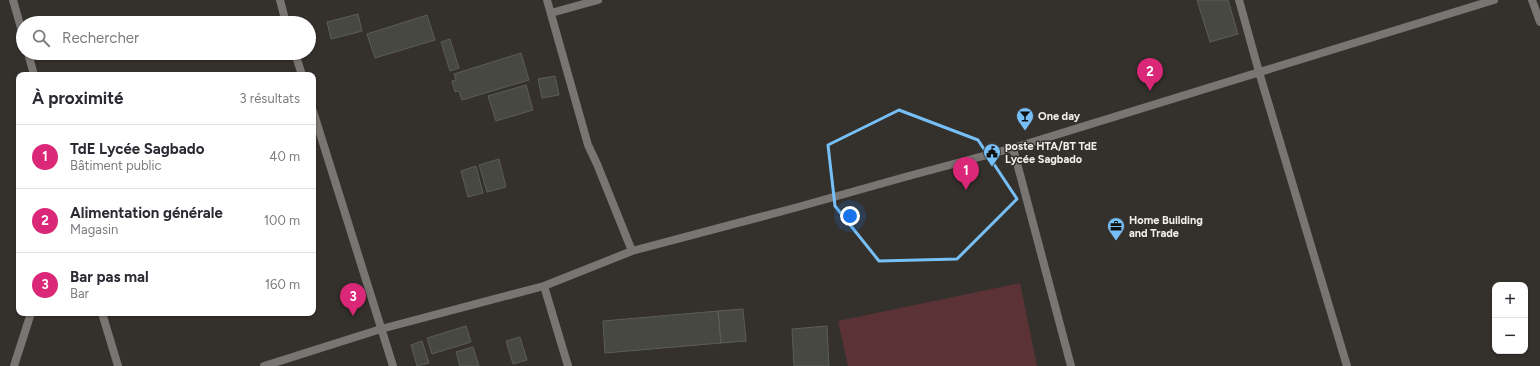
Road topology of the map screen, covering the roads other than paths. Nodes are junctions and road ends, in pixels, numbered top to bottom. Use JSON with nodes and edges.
{"nodes":[{"id":1,"x":13,"y":0,"type":"edge"},
{"id":2,"x":280,"y":0,"type":"edge"},
{"id":3,"x":547,"y":0,"type":"edge"},
{"id":4,"x":598,"y":0,"type":"edge"},
{"id":5,"x":1239,"y":0,"type":"edge"},
{"id":6,"x":1494,"y":0,"type":"edge"},
{"id":7,"x":1532,"y":0,"type":"edge"},
{"id":8,"x":551,"y":13,"type":"junction"},
{"id":9,"x":18,"y":16,"type":"edge"},
{"id":10,"x":284,"y":16,"type":"edge"},
{"id":11,"x":1540,"y":22,"type":"edge"},
{"id":12,"x":30,"y":60,"type":"edge"},
{"id":13,"x":297,"y":60,"type":"edge"},
{"id":14,"x":33,"y":72,"type":"edge"},
{"id":15,"x":301,"y":72,"type":"edge"},
{"id":16,"x":1259,"y":72,"type":"junction"},
{"id":17,"x":316,"y":120,"type":"edge"},
{"id":18,"x":1013,"y":148,"type":"junction"},
{"id":19,"x":632,"y":251,"type":"junction"},
{"id":20,"x":544,"y":286,"type":"junction"},
{"id":21,"x":31,"y":316,"type":"edge"},
{"id":22,"x":103,"y":316,"type":"edge"},
{"id":23,"x":382,"y":329,"type":"junction"},
{"id":24,"x":14,"y":366,"type":"edge"},
{"id":25,"x":118,"y":366,"type":"edge"},
{"id":26,"x":264,"y":366,"type":"edge"},
{"id":27,"x":393,"y":366,"type":"edge"},
{"id":28,"x":568,"y":366,"type":"edge"},
{"id":29,"x":1071,"y":366,"type":"edge"},
{"id":30,"x":1347,"y":366,"type":"edge"}],
"edges":[{"from":1,"to":9,"type":"street"},
{"from":2,"to":10,"type":"street"},
{"from":3,"to":8,"type":"street"},
{"from":4,"to":8,"type":"street"},
{"from":5,"to":16,"type":"street"},
{"from":6,"to":16,"type":"street"},
{"from":7,"to":11,"type":"street"},
{"from":8,"to":19,"type":"street"},
{"from":12,"to":14,"type":"street"},
{"from":13,"to":15,"type":"street"},
{"from":16,"to":18,"type":"street"},
{"from":16,"to":30,"type":"street"},
{"from":17,"to":23,"type":"street"},
{"from":18,"to":19,"type":"street"},
{"from":18,"to":29,"type":"street"},
{"from":19,"to":20,"type":"street"},
{"from":20,"to":23,"type":"street"},
{"from":20,"to":28,"type":"street"},
{"from":21,"to":24,"type":"street"},
{"from":22,"to":25,"type":"street"},
{"from":23,"to":26,"type":"street"},
{"from":23,"to":27,"type":"street"}]}
